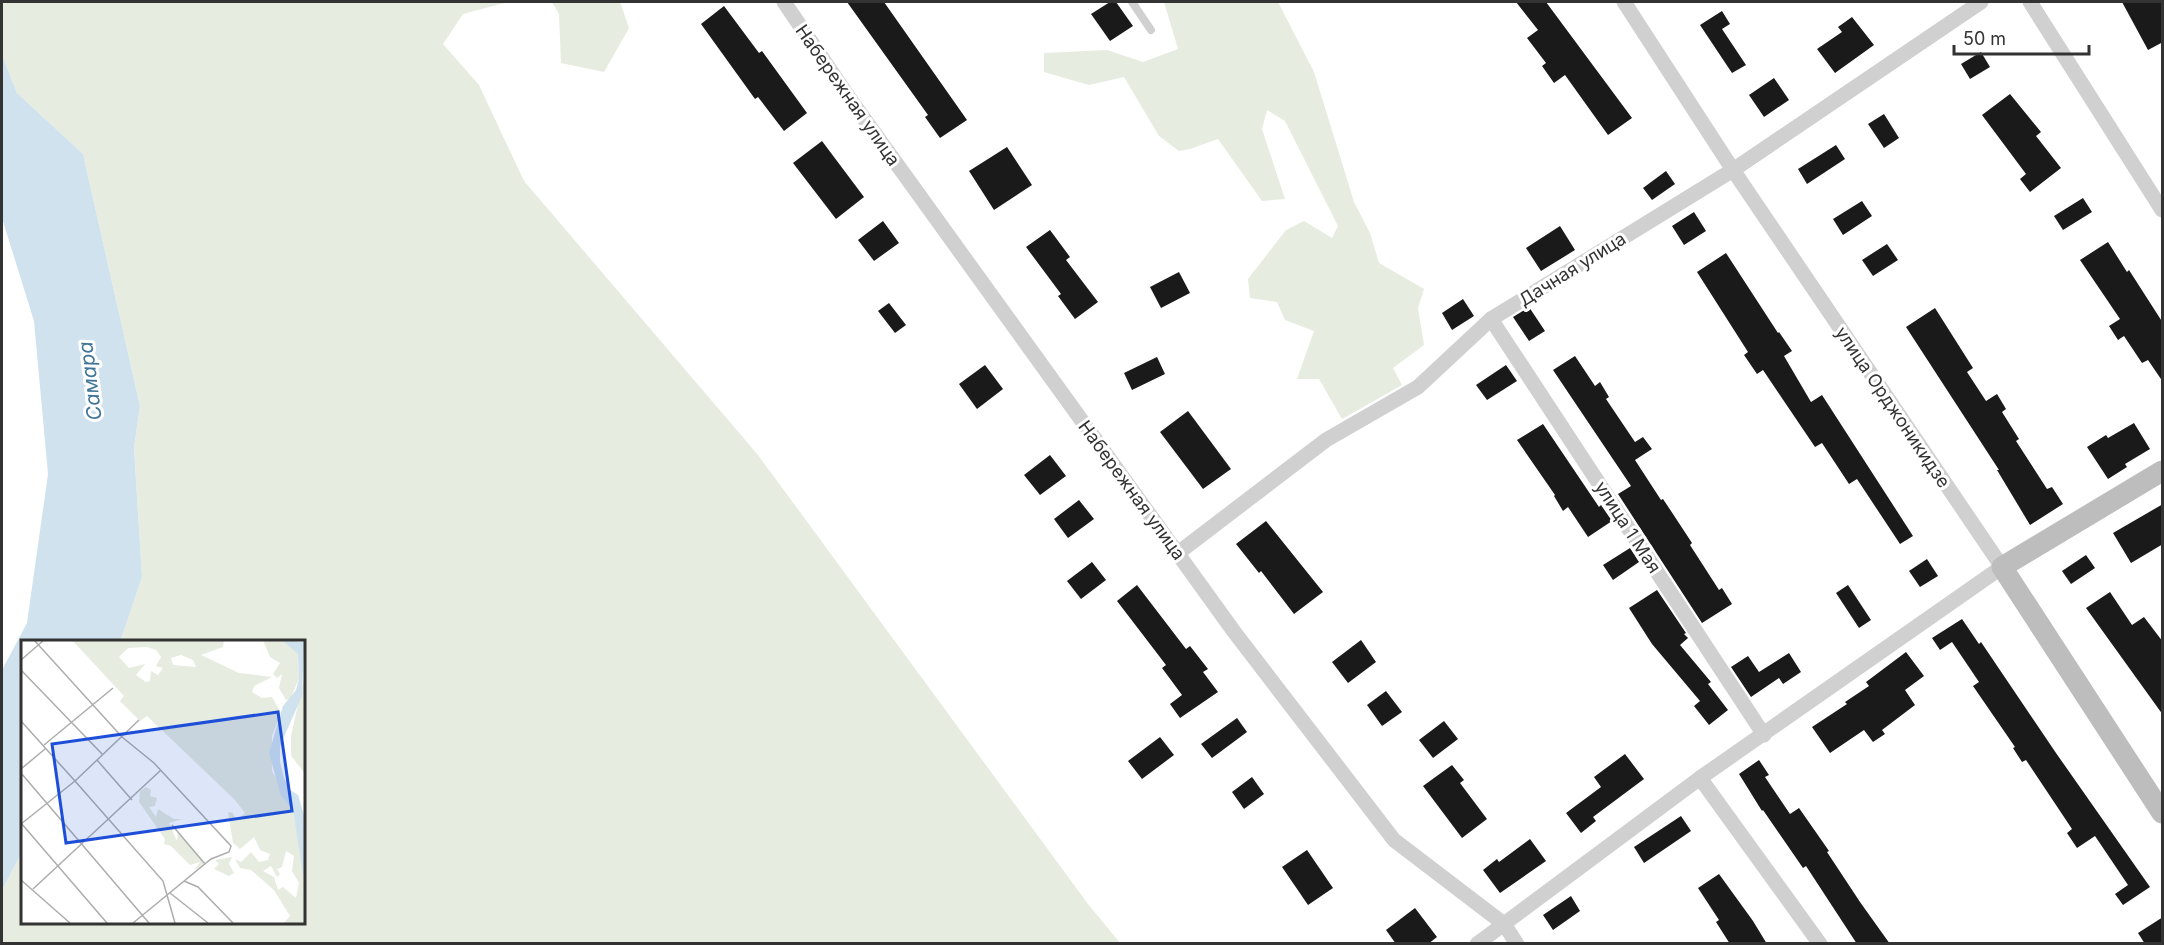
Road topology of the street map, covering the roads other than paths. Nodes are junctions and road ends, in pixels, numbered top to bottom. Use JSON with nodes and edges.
{"nodes":[{"id":1,"x":784,"y":2,"type":"edge"},
{"id":2,"x":1132,"y":2,"type":"edge"},
{"id":3,"x":1624,"y":2,"type":"edge"},
{"id":4,"x":1981,"y":2,"type":"edge"},
{"id":5,"x":2030,"y":2,"type":"edge"},
{"id":6,"x":1151,"y":30,"type":"dead end"},
{"id":7,"x":1733,"y":170,"type":"junction"},
{"id":8,"x":2163,"y":210,"type":"edge"},
{"id":9,"x":1491,"y":319,"type":"junction"},
{"id":10,"x":2163,"y":471,"type":"edge"},
{"id":11,"x":1178,"y":554,"type":"junction"},
{"id":12,"x":2002,"y":567,"type":"junction"},
{"id":13,"x":1764,"y":735,"type":"junction"},
{"id":14,"x":1700,"y":778,"type":"junction"},
{"id":15,"x":2163,"y":813,"type":"edge"},
{"id":16,"x":1504,"y":924,"type":"junction"},
{"id":17,"x":1477,"y":944,"type":"edge"},
{"id":18,"x":1517,"y":944,"type":"edge"},
{"id":19,"x":1820,"y":944,"type":"edge"}],
"edges":[{"from":1,"to":11,"type":"street","name":"Набережная улица"},
{"from":2,"to":6,"type":"lane"},
{"from":3,"to":7,"type":"street","name":"улица Орджоникидзе"},
{"from":4,"to":7,"type":"street","name":"Дачная улица"},
{"from":5,"to":8,"type":"street"},
{"from":7,"to":9,"type":"street","name":"Дачная улица"},
{"from":7,"to":12,"type":"street","name":"улица Орджоникидзе"},
{"from":9,"to":11,"type":"street","name":"Дачная улица"},
{"from":9,"to":13,"type":"street","name":"улица 1 Мая"},
{"from":10,"to":12,"type":"main road"},
{"from":11,"to":16,"type":"street","name":"Набережная улица"},
{"from":12,"to":13,"type":"street"},
{"from":12,"to":15,"type":"main road","name":"улица Орджоникидзе"},
{"from":13,"to":14,"type":"street"},
{"from":14,"to":16,"type":"street"},
{"from":14,"to":19,"type":"street"},
{"from":16,"to":17,"type":"street"},
{"from":16,"to":18,"type":"street","name":"Набережная улица"}]}
